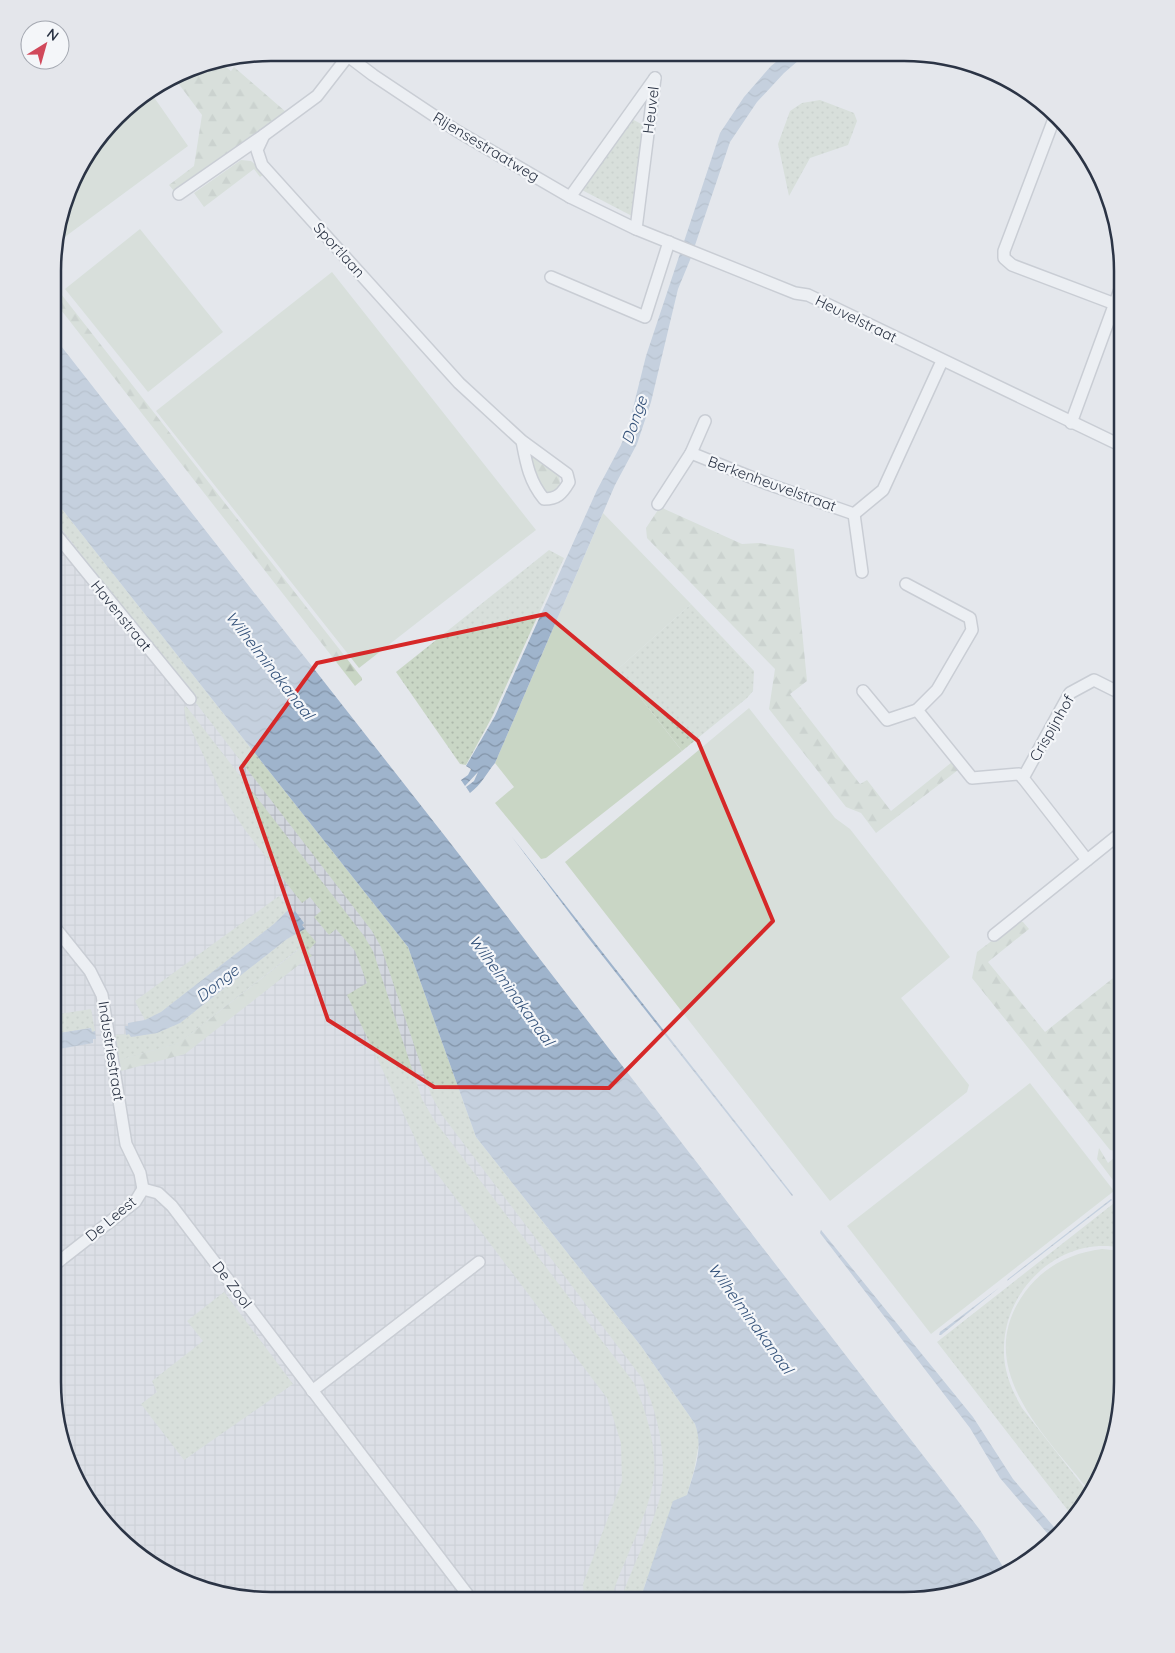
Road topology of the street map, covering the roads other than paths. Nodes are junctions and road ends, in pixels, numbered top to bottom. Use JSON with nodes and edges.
{"nodes":[{"id":1,"x":342,"y":61,"type":"edge"},
{"id":2,"x":354,"y":61,"type":"edge"},
{"id":3,"x":1052,"y":123,"type":"edge"},
{"id":4,"x":264,"y":135,"type":"junction"},
{"id":5,"x":179,"y":194,"type":"dead end"},
{"id":6,"x":570,"y":197,"type":"junction"},
{"id":7,"x":636,"y":229,"type":"junction"},
{"id":8,"x":669,"y":242,"type":"junction"},
{"id":9,"x":551,"y":277,"type":"dead end"},
{"id":10,"x":1114,"y":303,"type":"edge"},
{"id":11,"x":1114,"y":309,"type":"edge"},
{"id":12,"x":942,"y":361,"type":"junction"},
{"id":13,"x":705,"y":421,"type":"dead end"},
{"id":14,"x":1071,"y":423,"type":"junction"},
{"id":15,"x":522,"y":441,"type":"junction"},
{"id":16,"x":1114,"y":442,"type":"edge"},
{"id":17,"x":691,"y":453,"type":"junction"},
{"id":18,"x":658,"y":504,"type":"dead end"},
{"id":19,"x":854,"y":514,"type":"junction"},
{"id":20,"x":61,"y":541,"type":"edge"},
{"id":21,"x":862,"y":572,"type":"dead end"},
{"id":22,"x":906,"y":584,"type":"dead end"},
{"id":23,"x":1114,"y":690,"type":"dead end"},
{"id":24,"x":863,"y":691,"type":"dead end"},
{"id":25,"x":190,"y":699,"type":"dead end"},
{"id":26,"x":916,"y":710,"type":"junction"},
{"id":27,"x":1023,"y":778,"type":"junction"},
{"id":28,"x":1114,"y":839,"type":"edge"},
{"id":29,"x":1088,"y":860,"type":"junction"},
{"id":30,"x":61,"y":935,"type":"edge"},
{"id":31,"x":994,"y":935,"type":"dead end"},
{"id":32,"x":143,"y":1189,"type":"junction"},
{"id":33,"x":61,"y":1260,"type":"edge"},
{"id":34,"x":479,"y":1262,"type":"dead end"},
{"id":35,"x":312,"y":1391,"type":"junction"},
{"id":36,"x":467,"y":1592,"type":"edge"}],
"edges":[{"from":1,"to":4,"type":"street"},
{"from":2,"to":6,"type":"street","name":"Rijensestraatweg"},
{"from":3,"to":10,"type":"street"},
{"from":4,"to":5,"type":"street"},
{"from":4,"to":15,"type":"street","name":"Sportlaan"},
{"from":6,"to":7,"type":"street","name":"Rijensestraatweg"},
{"from":6,"to":7,"type":"street","name":"Heuvel"},
{"from":7,"to":8,"type":"street","name":"Heuvelstraat"},
{"from":8,"to":9,"type":"street"},
{"from":8,"to":12,"type":"street","name":"Heuvelstraat"},
{"from":11,"to":14,"type":"street"},
{"from":12,"to":14,"type":"street","name":"Heuvelstraat"},
{"from":12,"to":19,"type":"street","name":"Berkenheuvelstraat"},
{"from":13,"to":17,"type":"street","name":"Berkenheuvelstraat"},
{"from":14,"to":16,"type":"street","name":"Heuvelstraat"},
{"from":15,"to":15,"type":"street","name":"Sportlaan"},
{"from":17,"to":18,"type":"street","name":"Berkenheuvelstraat"},
{"from":17,"to":19,"type":"street","name":"Berkenheuvelstraat"},
{"from":19,"to":21,"type":"street","name":"Berkenheuvelstraat"},
{"from":20,"to":25,"type":"street","name":"Havenstraat"},
{"from":22,"to":26,"type":"street"},
{"from":23,"to":27,"type":"street","name":"Crispijnhof"},
{"from":24,"to":26,"type":"street"},
{"from":26,"to":27,"type":"street","name":"Crispijnhof"},
{"from":27,"to":29,"type":"street","name":"Crispijnhof"},
{"from":28,"to":29,"type":"street"},
{"from":29,"to":31,"type":"street"},
{"from":30,"to":32,"type":"street","name":"Industriestraat"},
{"from":32,"to":33,"type":"street","name":"De Leest"},
{"from":32,"to":35,"type":"street","name":"De Zool"},
{"from":34,"to":35,"type":"street"},
{"from":35,"to":36,"type":"street","name":"De Zool"}]}
